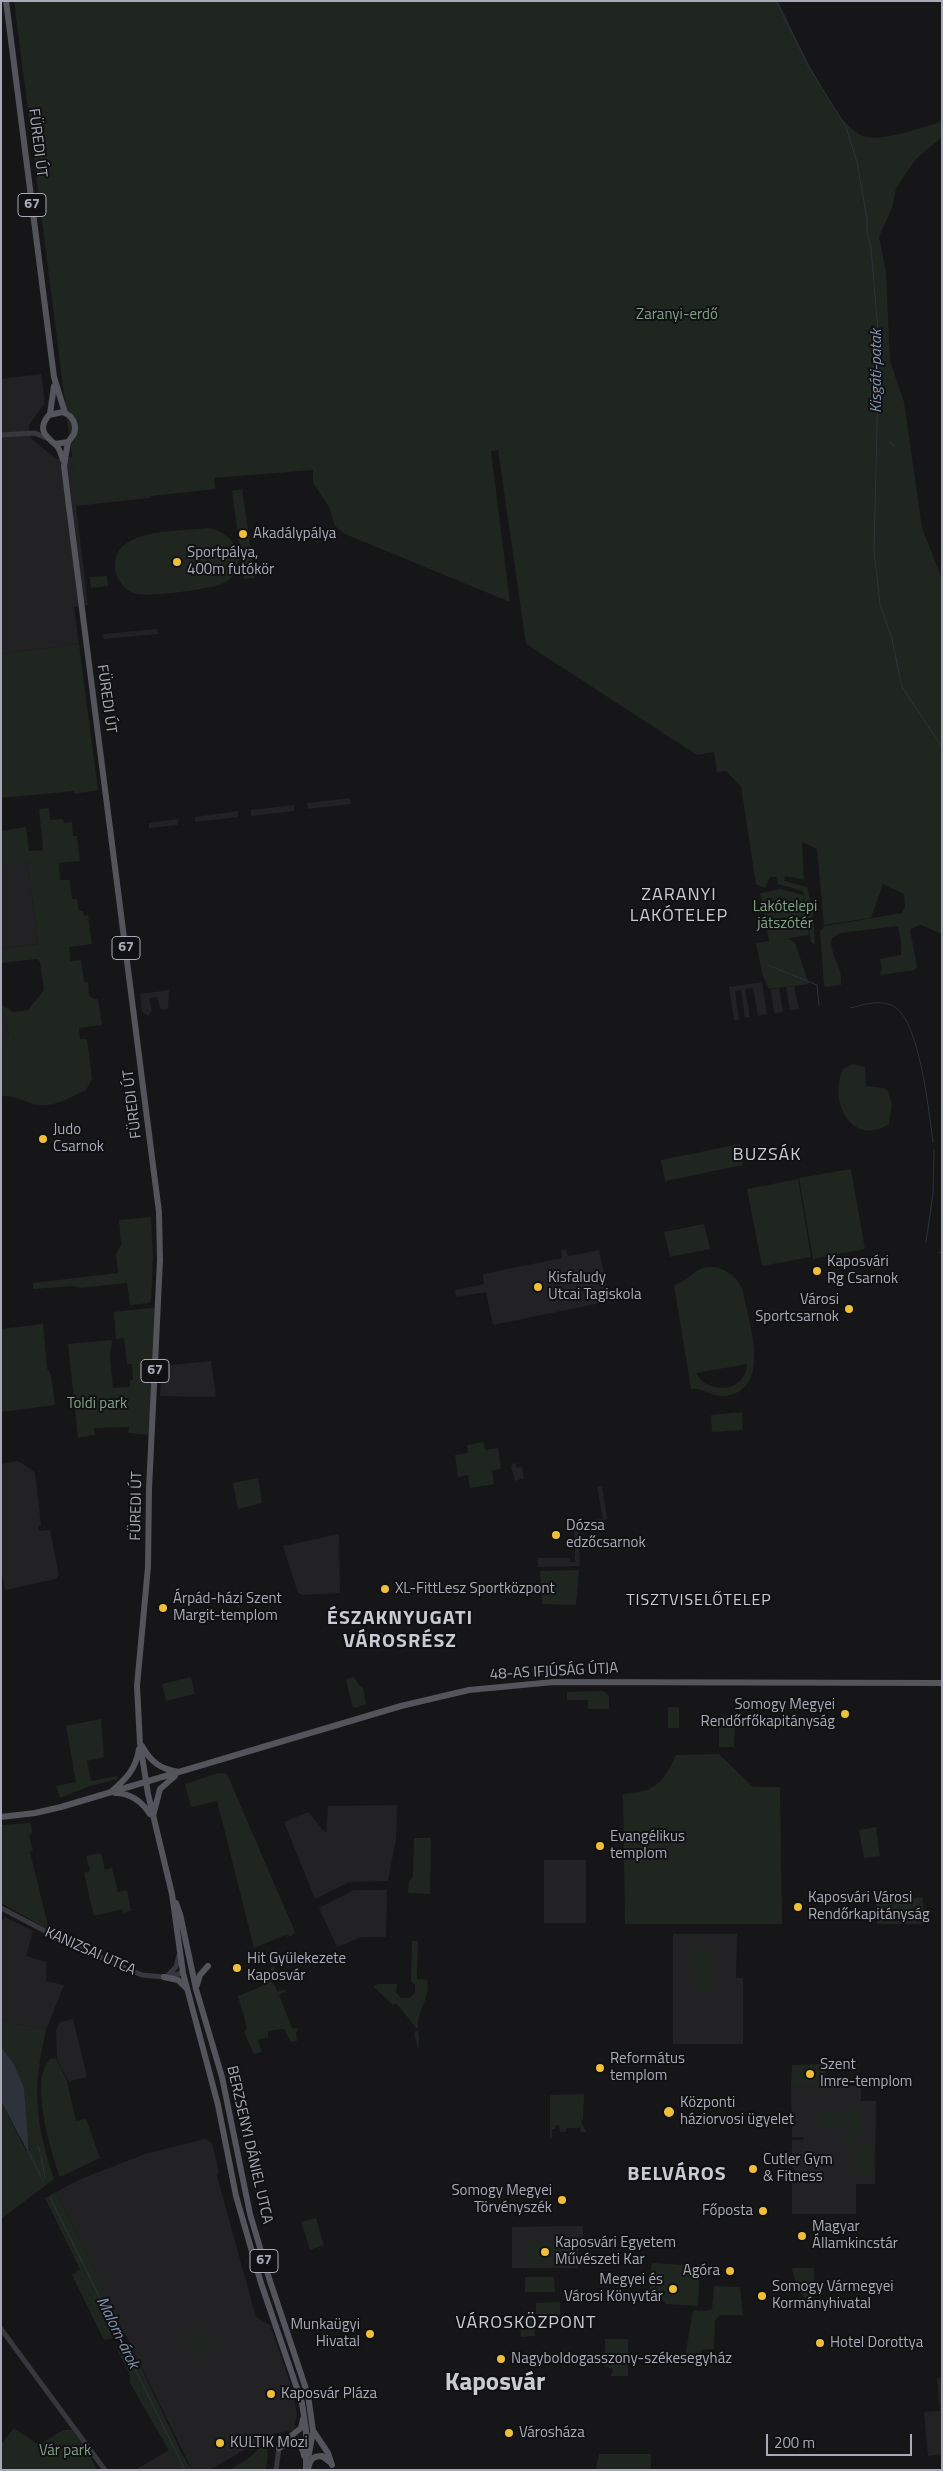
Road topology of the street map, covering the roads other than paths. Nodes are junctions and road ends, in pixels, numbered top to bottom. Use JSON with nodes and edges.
{"nodes":[{"id":1,"x":6,"y":1,"type":"edge"},
{"id":2,"x":54,"y":377,"type":"junction"},
{"id":3,"x":65,"y":413,"type":"junction"},
{"id":4,"x":50,"y":414,"type":"junction"},
{"id":5,"x":43,"y":424,"type":"junction"},
{"id":6,"x":27,"y":432,"type":"junction"},
{"id":7,"x":1,"y":435,"type":"edge"},
{"id":8,"x":46,"y":438,"type":"junction"},
{"id":9,"x":68,"y":442,"type":"junction"},
{"id":10,"x":55,"y":444,"type":"junction"},
{"id":11,"x":64,"y":466,"type":"junction"},
{"id":12,"x":942,"y":1683,"type":"edge"},
{"id":13,"x":140,"y":1743,"type":"junction"},
{"id":14,"x":180,"y":1772,"type":"junction"},
{"id":15,"x":145,"y":1782,"type":"junction"},
{"id":16,"x":109,"y":1794,"type":"junction"},
{"id":17,"x":1,"y":1817,"type":"edge"},
{"id":18,"x":153,"y":1817,"type":"junction"},
{"id":19,"x":172,"y":1894,"type":"junction"},
{"id":20,"x":1,"y":1908,"type":"edge"},
{"id":21,"x":179,"y":1952,"type":"junction"},
{"id":22,"x":208,"y":1966,"type":"dead end"},
{"id":23,"x":183,"y":1973,"type":"junction"},
{"id":24,"x":164,"y":1977,"type":"junction"},
{"id":25,"x":196,"y":1989,"type":"junction"},
{"id":26,"x":188,"y":1990,"type":"junction"},
{"id":27,"x":1,"y":2330,"type":"edge"},
{"id":28,"x":304,"y":2413,"type":"junction"},
{"id":29,"x":313,"y":2431,"type":"junction"},
{"id":30,"x":279,"y":2448,"type":"junction"},
{"id":31,"x":333,"y":2468,"type":"edge"},
{"id":32,"x":106,"y":2470,"type":"edge"},
{"id":33,"x":276,"y":2470,"type":"edge"},
{"id":34,"x":306,"y":2470,"type":"edge"}],
"edges":[{"from":1,"to":2,"type":"main road","name":"FÜREDI ÚT","number":"67"},
{"from":2,"to":3,"type":"main road","name":"FÜREDI ÚT","number":"67"},
{"from":2,"to":4,"type":"main road","name":"FÜREDI ÚT","number":"67"},
{"from":3,"to":4,"type":"main road"},
{"from":3,"to":9,"type":"main road","name":"FÜREDI ÚT","number":"67"},
{"from":4,"to":5,"type":"main road","name":"FÜREDI ÚT","number":"67"},
{"from":5,"to":6,"type":"street"},
{"from":5,"to":8,"type":"main road"},
{"from":6,"to":7,"type":"street"},
{"from":6,"to":8,"type":"street"},
{"from":8,"to":10,"type":"main road"},
{"from":9,"to":10,"type":"main road"},
{"from":9,"to":11,"type":"main road","name":"FÜREDI ÚT","number":"67"},
{"from":10,"to":11,"type":"main road","name":"FÜREDI ÚT","number":"67"},
{"from":11,"to":13,"type":"main road","name":"FÜREDI ÚT","number":"67"},
{"from":12,"to":14,"type":"main road","name":"48-AS IFJÚSÁG ÚTJA"},
{"from":13,"to":14,"type":"main road"},
{"from":13,"to":15,"type":"main road","number":"67"},
{"from":13,"to":16,"type":"main road"},
{"from":14,"to":15,"type":"main road","name":"48-AS IFJÚSÁG ÚTJA"},
{"from":14,"to":18,"type":"main road"},
{"from":15,"to":16,"type":"main road","name":"48-AS IFJÚSÁG ÚTJA"},
{"from":15,"to":18,"type":"main road","number":"67"},
{"from":16,"to":17,"type":"main road"},
{"from":16,"to":18,"type":"main road"},
{"from":18,"to":19,"type":"main road","number":"67"},
{"from":19,"to":21,"type":"main road","number":"67"},
{"from":19,"to":25,"type":"main road","name":"BERZSENYI DÁNIEL UTCA","number":"67"},
{"from":20,"to":24,"type":"street","name":"KANIZSAI UTCA"},
{"from":21,"to":23,"type":"main road","number":"67"},
{"from":21,"to":24,"type":"street"},
{"from":22,"to":25,"type":"main road"},
{"from":23,"to":24,"type":"street","name":"KANIZSAI UTCA"},
{"from":23,"to":26,"type":"main road","name":"BERZSENYI DÁNIEL UTCA","number":"67"},
{"from":24,"to":26,"type":"main road"},
{"from":25,"to":29,"type":"main road","name":"BERZSENYI DÁNIEL UTCA","number":"67"},
{"from":26,"to":28,"type":"main road","name":"BERZSENYI DÁNIEL UTCA","number":"67"},
{"from":27,"to":32,"type":"street"},
{"from":28,"to":30,"type":"main road"},
{"from":28,"to":34,"type":"main road","name":"BERZSENYI DÁNIEL UTCA","number":"67"},
{"from":29,"to":31,"type":"main road"},
{"from":29,"to":34,"type":"main road","name":"BERZSENYI DÁNIEL UTCA","number":"67"},
{"from":30,"to":33,"type":"street"},
{"from":30,"to":34,"type":"main road"},
{"from":31,"to":34,"type":"main road"}]}
